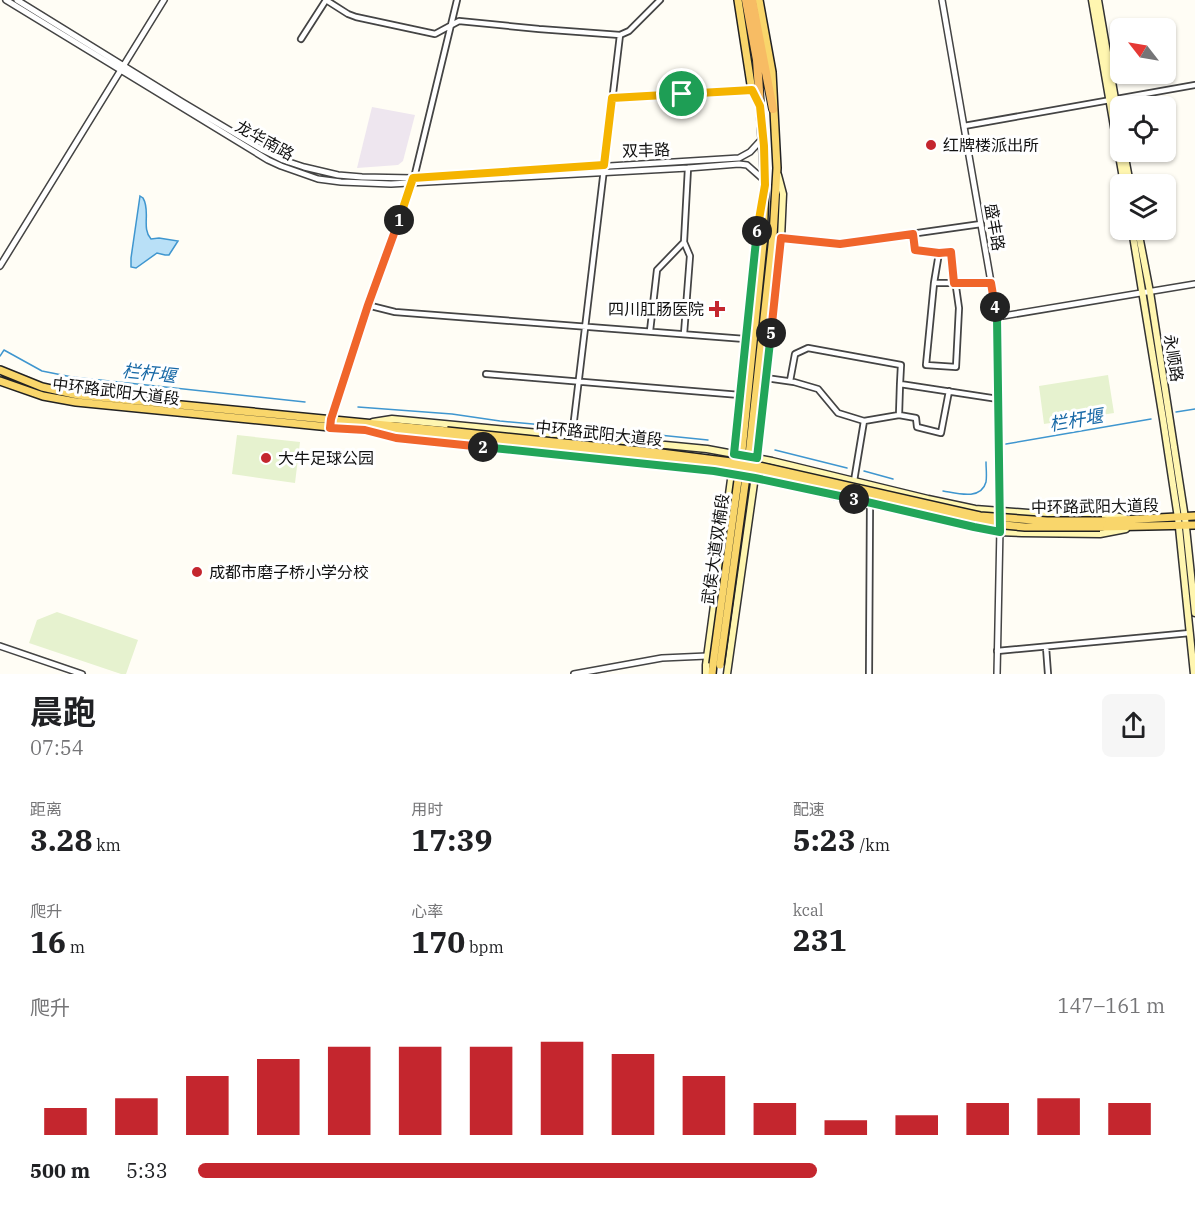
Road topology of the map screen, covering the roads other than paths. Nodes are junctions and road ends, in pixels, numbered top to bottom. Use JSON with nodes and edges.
{"nodes":[{"id":1,"x":6,"y":0,"type":"edge"},
{"id":2,"x":17,"y":0,"type":"edge"},
{"id":3,"x":164,"y":0,"type":"edge"},
{"id":4,"x":326,"y":0,"type":"edge"},
{"id":5,"x":457,"y":0,"type":"edge"},
{"id":6,"x":660,"y":0,"type":"edge"},
{"id":7,"x":738,"y":0,"type":"edge"},
{"id":8,"x":746,"y":0,"type":"edge"},
{"id":9,"x":752,"y":0,"type":"edge"},
{"id":10,"x":759,"y":0,"type":"edge"},
{"id":11,"x":942,"y":0,"type":"edge"},
{"id":12,"x":1092,"y":0,"type":"edge"},
{"id":13,"x":1098,"y":0,"type":"edge"},
{"id":14,"x":452,"y":24,"type":"junction"},
{"id":15,"x":620,"y":35,"type":"junction"},
{"id":16,"x":301,"y":39,"type":"dead end"},
{"id":17,"x":760,"y":59,"type":"junction"},
{"id":18,"x":121,"y":67,"type":"junction"},
{"id":19,"x":1195,"y":85,"type":"edge"},
{"id":20,"x":752,"y":90,"type":"junction"},
{"id":21,"x":1111,"y":96,"type":"edge"},
{"id":22,"x":1112,"y":96,"type":"edge"},
{"id":23,"x":1130,"y":96,"type":"edge"},
{"id":24,"x":612,"y":98,"type":"junction"},
{"id":25,"x":1110,"y":99,"type":"edge"},
{"id":26,"x":760,"y":106,"type":"junction"},
{"id":27,"x":773,"y":109,"type":"junction"},
{"id":28,"x":963,"y":126,"type":"junction"},
{"id":29,"x":763,"y":137,"type":"junction"},
{"id":30,"x":604,"y":168,"type":"junction"},
{"id":31,"x":688,"y":168,"type":"junction"},
{"id":32,"x":777,"y":168,"type":"junction"},
{"id":33,"x":413,"y":180,"type":"junction"},
{"id":34,"x":765,"y":183,"type":"junction"},
{"id":35,"x":981,"y":224,"type":"junction"},
{"id":36,"x":913,"y":234,"type":"junction"},
{"id":37,"x":781,"y":238,"type":"junction"},
{"id":38,"x":1134,"y":240,"type":"edge"},
{"id":39,"x":1139,"y":240,"type":"edge"},
{"id":40,"x":684,"y":242,"type":"junction"},
{"id":41,"x":939,"y":253,"type":"junction"},
{"id":42,"x":0,"y":266,"type":"edge"},
{"id":43,"x":934,"y":283,"type":"junction"},
{"id":44,"x":954,"y":283,"type":"junction"},
{"id":45,"x":991,"y":283,"type":"junction"},
{"id":46,"x":1195,"y":284,"type":"edge"},
{"id":47,"x":1146,"y":293,"type":"junction"},
{"id":48,"x":368,"y":305,"type":"junction"},
{"id":49,"x":997,"y":317,"type":"junction"},
{"id":50,"x":585,"y":327,"type":"junction"},
{"id":51,"x":650,"y":331,"type":"junction"},
{"id":52,"x":684,"y":334,"type":"junction"},
{"id":53,"x":745,"y":339,"type":"junction"},
{"id":54,"x":0,"y":370,"type":"edge"},
{"id":55,"x":486,"y":374,"type":"dead end"},
{"id":56,"x":766,"y":378,"type":"junction"},
{"id":57,"x":0,"y":381,"type":"edge"},
{"id":58,"x":579,"y":381,"type":"junction"},
{"id":59,"x":790,"y":381,"type":"junction"},
{"id":60,"x":900,"y":384,"type":"junction"},
{"id":61,"x":949,"y":391,"type":"junction"},
{"id":62,"x":740,"y":395,"type":"junction"},
{"id":63,"x":998,"y":399,"type":"junction"},
{"id":64,"x":899,"y":415,"type":"junction"},
{"id":65,"x":331,"y":419,"type":"junction"},
{"id":66,"x":864,"y":421,"type":"junction"},
{"id":67,"x":366,"y":426,"type":"junction"},
{"id":68,"x":330,"y":428,"type":"junction"},
{"id":69,"x":572,"y":437,"type":"junction"},
{"id":70,"x":734,"y":454,"type":"junction"},
{"id":71,"x":757,"y":458,"type":"junction"},
{"id":72,"x":731,"y":474,"type":"junction"},
{"id":73,"x":755,"y":478,"type":"junction"},
{"id":74,"x":854,"y":482,"type":"junction"},
{"id":75,"x":870,"y":503,"type":"junction"},
{"id":76,"x":1000,"y":512,"type":"junction"},
{"id":77,"x":1195,"y":516,"type":"edge"},
{"id":78,"x":1181,"y":518,"type":"junction"},
{"id":79,"x":1134,"y":523,"type":"junction"},
{"id":80,"x":1195,"y":525,"type":"edge"},
{"id":81,"x":1182,"y":527,"type":"junction"},
{"id":82,"x":1000,"y":532,"type":"junction"},
{"id":83,"x":1195,"y":613,"type":"edge"},
{"id":84,"x":1190,"y":633,"type":"junction"},
{"id":85,"x":0,"y":646,"type":"edge"},
{"id":86,"x":1046,"y":646,"type":"junction"},
{"id":87,"x":997,"y":651,"type":"junction"},
{"id":88,"x":707,"y":656,"type":"junction"},
{"id":89,"x":717,"y":664,"type":"junction"},
{"id":90,"x":82,"y":674,"type":"edge"},
{"id":91,"x":574,"y":674,"type":"edge"},
{"id":92,"x":706,"y":674,"type":"edge"},
{"id":93,"x":712,"y":674,"type":"edge"},
{"id":94,"x":720,"y":674,"type":"edge"},
{"id":95,"x":727,"y":674,"type":"edge"},
{"id":96,"x":869,"y":674,"type":"edge"},
{"id":97,"x":997,"y":674,"type":"edge"},
{"id":98,"x":1048,"y":674,"type":"edge"},
{"id":99,"x":1194,"y":674,"type":"edge"}],
"edges":[{"from":1,"to":18,"type":"street"},
{"from":2,"to":18,"type":"street"},
{"from":3,"to":18,"type":"street"},
{"from":4,"to":14,"type":"street"},
{"from":4,"to":16,"type":"street"},
{"from":5,"to":14,"type":"street"},
{"from":6,"to":15,"type":"street"},
{"from":7,"to":20,"type":"main road","name":"武侯大道双楠段"},
{"from":8,"to":17,"type":"highway"},
{"from":9,"to":17,"type":"highway"},
{"from":10,"to":27,"type":"main road","name":"武侯大道双楠段"},
{"from":11,"to":28,"type":"street","name":"盛丰路"},
{"from":12,"to":21,"type":"main road"},
{"from":13,"to":22,"type":"main road"},
{"from":14,"to":15,"type":"street"},
{"from":14,"to":33,"type":"street"},
{"from":15,"to":24,"type":"street"},
{"from":17,"to":26,"type":"highway"},
{"from":17,"to":27,"type":"highway"},
{"from":18,"to":33,"type":"street","name":"龙华南路"},
{"from":18,"to":42,"type":"street"},
{"from":19,"to":23,"type":"street"},
{"from":20,"to":24,"type":"street"},
{"from":20,"to":26,"type":"main road","name":"武侯大道双楠段"},
{"from":24,"to":30,"type":"street"},
{"from":25,"to":28,"type":"street"},
{"from":26,"to":29,"type":"main road","name":"武侯大道双楠段"},
{"from":27,"to":32,"type":"main road","name":"武侯大道双楠段"},
{"from":28,"to":35,"type":"street","name":"盛丰路"},
{"from":29,"to":30,"type":"street","name":"双丰路"},
{"from":29,"to":34,"type":"main road","name":"武侯大道双楠段"},
{"from":30,"to":31,"type":"street","name":"双丰路"},
{"from":30,"to":33,"type":"street","name":"双丰路"},
{"from":30,"to":50,"type":"street"},
{"from":31,"to":34,"type":"street","name":"双丰路"},
{"from":31,"to":40,"type":"street"},
{"from":32,"to":37,"type":"main road"},
{"from":32,"to":89,"type":"main road","name":"武侯大道双楠段","bridge":true},
{"from":33,"to":48,"type":"street"},
{"from":34,"to":53,"type":"main road"},
{"from":34,"to":89,"type":"main road","name":"武侯大道双楠段","bridge":true},
{"from":35,"to":36,"type":"street"},
{"from":35,"to":45,"type":"street","name":"盛丰路"},
{"from":36,"to":37,"type":"street"},
{"from":36,"to":41,"type":"street"},
{"from":37,"to":56,"type":"main road"},
{"from":38,"to":47,"type":"main road"},
{"from":39,"to":47,"type":"main road","name":"永顺路"},
{"from":40,"to":51,"type":"street"},
{"from":40,"to":52,"type":"street"},
{"from":41,"to":43,"type":"street"},
{"from":41,"to":44,"type":"street"},
{"from":43,"to":44,"type":"street"},
{"from":43,"to":44,"type":"street"},
{"from":44,"to":45,"type":"street"},
{"from":45,"to":49,"type":"street","name":"盛丰路"},
{"from":46,"to":47,"type":"street"},
{"from":47,"to":49,"type":"street"},
{"from":47,"to":78,"type":"main road","name":"永顺路"},
{"from":48,"to":50,"type":"street"},
{"from":48,"to":65,"type":"street"},
{"from":49,"to":63,"type":"street","name":"盛丰路"},
{"from":50,"to":51,"type":"street"},
{"from":50,"to":58,"type":"street"},
{"from":51,"to":52,"type":"street"},
{"from":52,"to":53,"type":"street"},
{"from":53,"to":62,"type":"main road"},
{"from":54,"to":65,"type":"main road","name":"中环路武阳大道段"},
{"from":55,"to":58,"type":"street"},
{"from":56,"to":59,"type":"street"},
{"from":56,"to":71,"type":"main road"},
{"from":57,"to":68,"type":"main road","name":"中环路武阳大道段"},
{"from":58,"to":62,"type":"street"},
{"from":58,"to":69,"type":"street"},
{"from":59,"to":60,"type":"street"},
{"from":59,"to":66,"type":"street"},
{"from":60,"to":61,"type":"street"},
{"from":60,"to":64,"type":"street"},
{"from":61,"to":63,"type":"street"},
{"from":61,"to":64,"type":"street"},
{"from":62,"to":70,"type":"main road"},
{"from":63,"to":76,"type":"street","name":"盛丰路"},
{"from":64,"to":66,"type":"street"},
{"from":65,"to":67,"type":"main road","name":"中环路武阳大道段"},
{"from":65,"to":68,"type":"street"},
{"from":66,"to":74,"type":"street"},
{"from":67,"to":68,"type":"main road","name":"中环路武阳大道段"},
{"from":67,"to":69,"type":"main road"},
{"from":67,"to":72,"type":"main road"},
{"from":67,"to":79,"type":"main road","name":"中环路武阳大道段","bridge":true},
{"from":69,"to":70,"type":"main road"},
{"from":70,"to":71,"type":"main road"},
{"from":70,"to":72,"type":"main road"},
{"from":71,"to":73,"type":"main road"},
{"from":71,"to":74,"type":"main road"},
{"from":72,"to":73,"type":"main road"},
{"from":72,"to":88,"type":"main road"},
{"from":73,"to":75,"type":"main road"},
{"from":73,"to":95,"type":"main road"},
{"from":74,"to":76,"type":"main road"},
{"from":75,"to":82,"type":"main road"},
{"from":75,"to":96,"type":"street"},
{"from":76,"to":79,"type":"main road"},
{"from":76,"to":82,"type":"street","name":"盛丰路"},
{"from":77,"to":78,"type":"main road","name":"中环路武阳大道段"},
{"from":78,"to":79,"type":"main road","name":"中环路武阳大道段"},
{"from":78,"to":81,"type":"main road","name":"永顺路"},
{"from":79,"to":81,"type":"main road","name":"中环路武阳大道段"},
{"from":79,"to":82,"type":"main road"},
{"from":80,"to":81,"type":"main road","name":"中环路武阳大道段"},
{"from":81,"to":83,"type":"main road"},
{"from":81,"to":84,"type":"main road"},
{"from":82,"to":87,"type":"street","name":"盛丰路"},
{"from":84,"to":86,"type":"street"},
{"from":84,"to":99,"type":"main road"},
{"from":85,"to":90,"type":"street"},
{"from":86,"to":87,"type":"street"},
{"from":86,"to":98,"type":"street"},
{"from":87,"to":97,"type":"street","name":"盛丰路"},
{"from":88,"to":91,"type":"street"},
{"from":88,"to":92,"type":"main road"},
{"from":89,"to":93,"type":"main road","name":"武侯大道双楠段"},
{"from":89,"to":94,"type":"main road","name":"武侯大道双楠段"}]}
